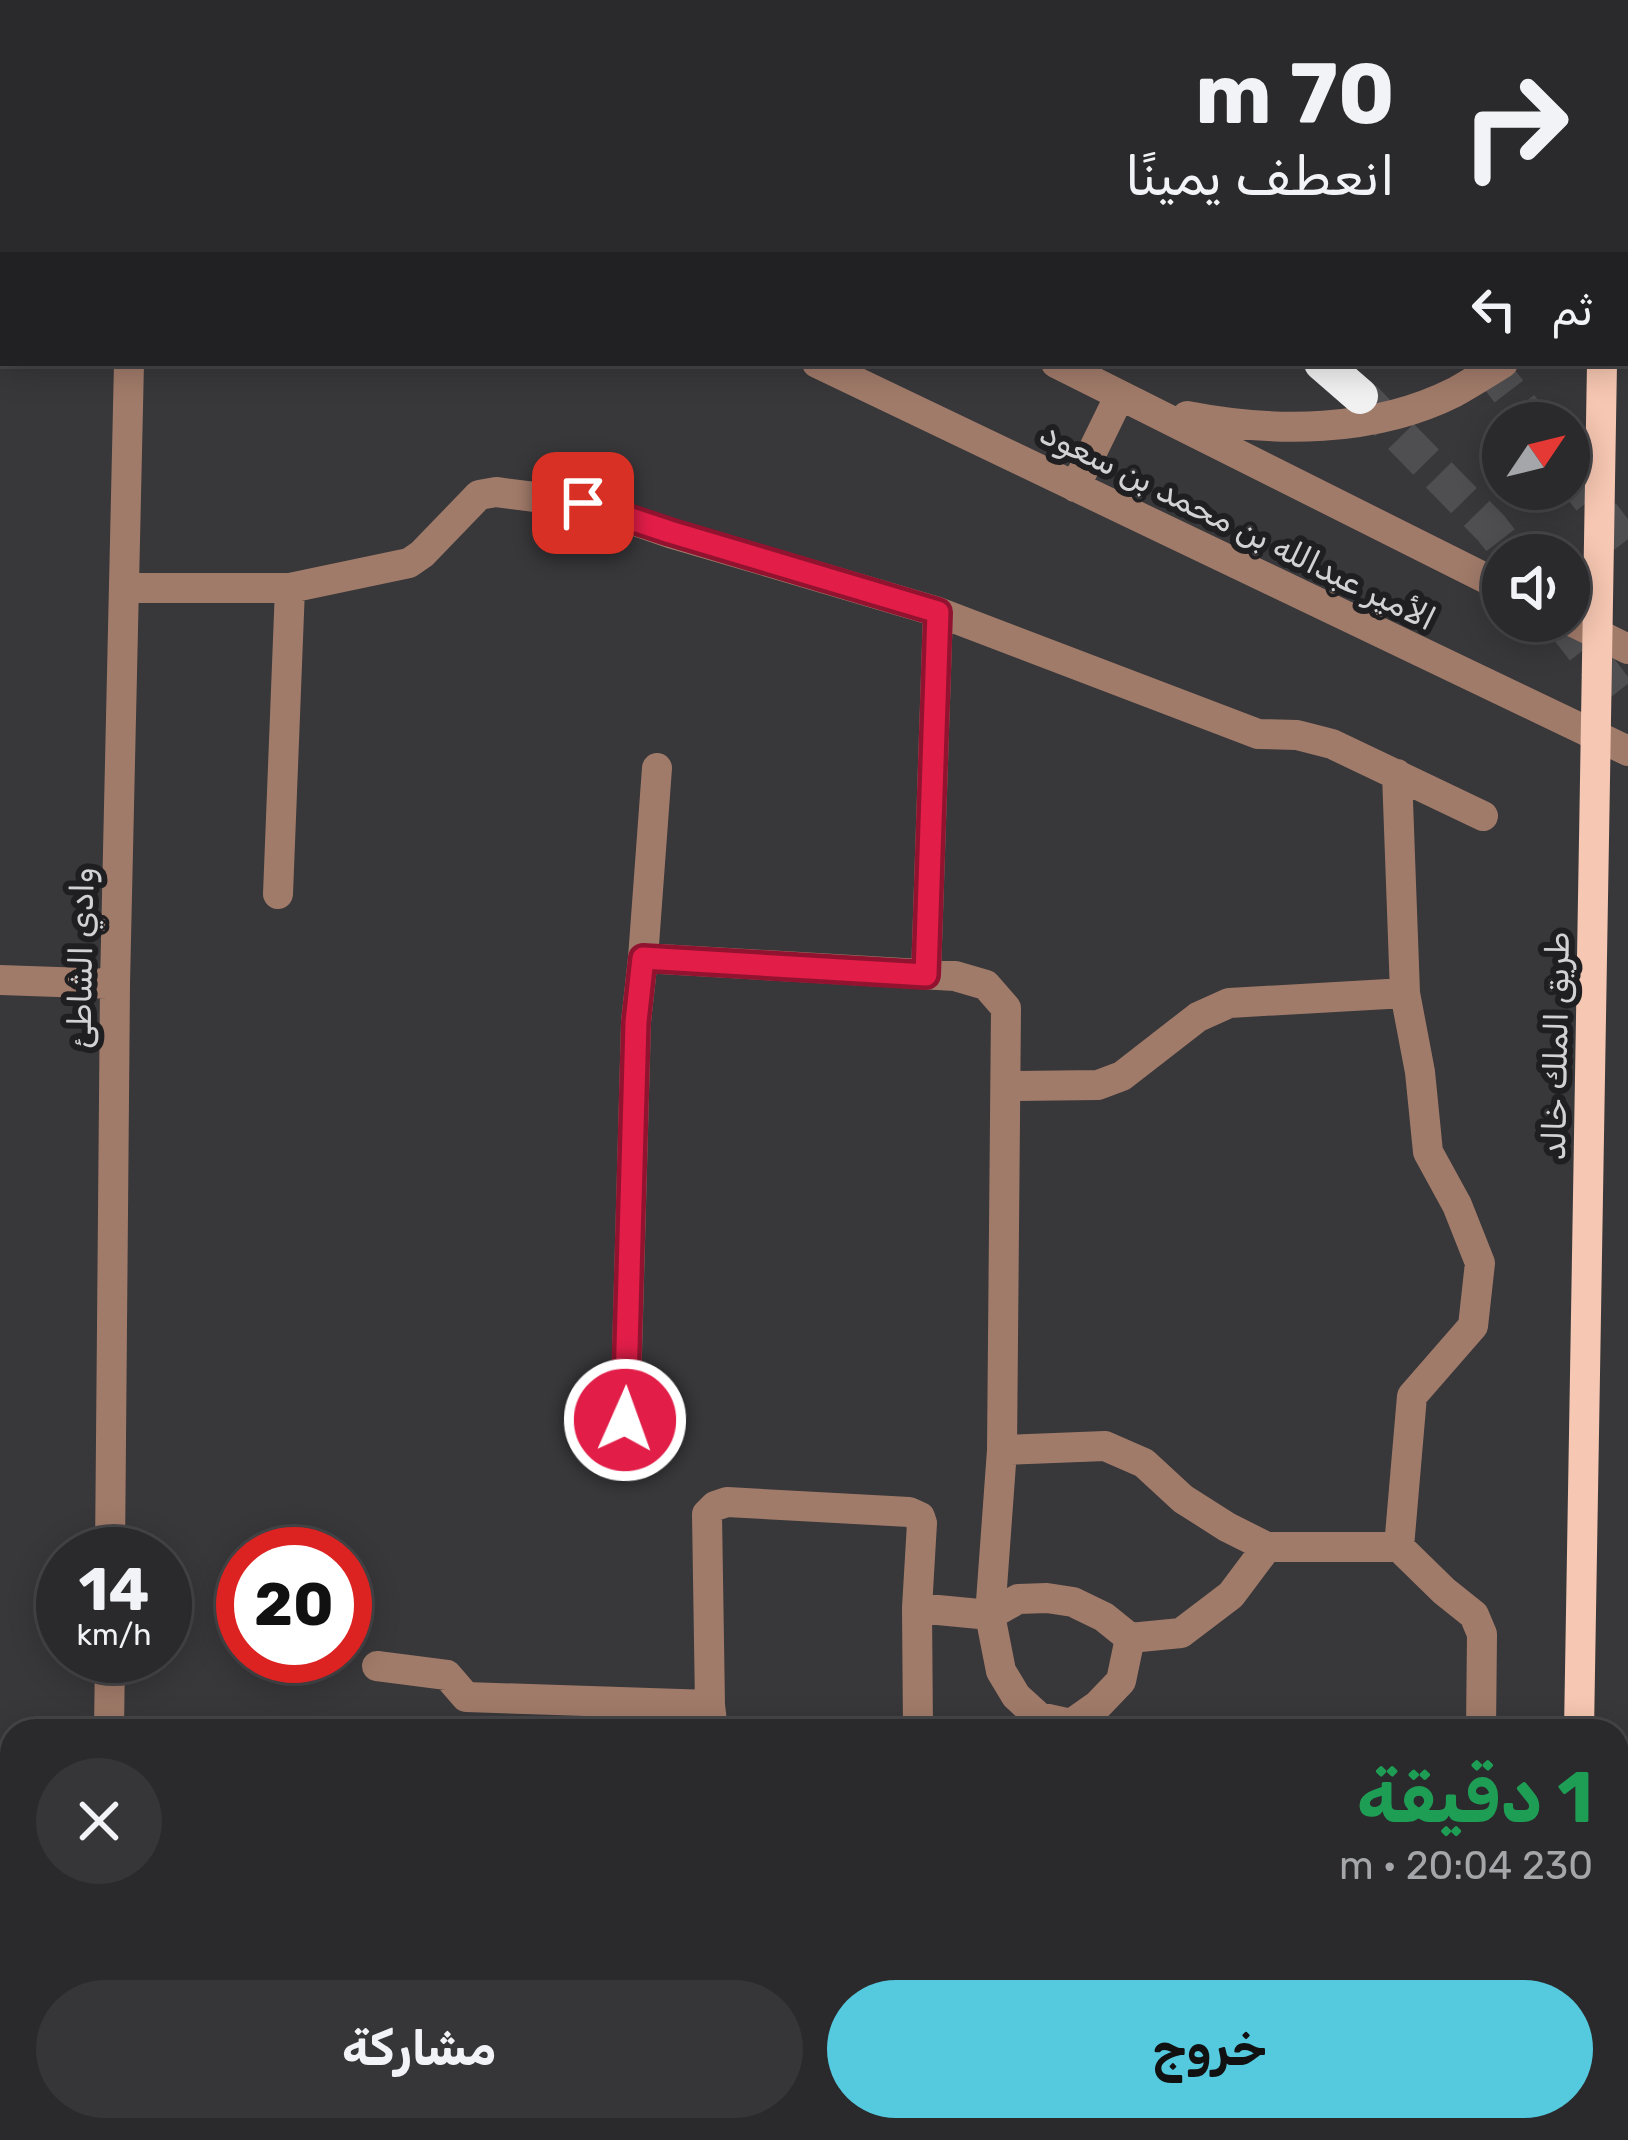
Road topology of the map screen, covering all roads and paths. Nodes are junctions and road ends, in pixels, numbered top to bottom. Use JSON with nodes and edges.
{"nodes":[{"id":1,"x":129,"y":366,"type":"edge"},
{"id":2,"x":823,"y":366,"type":"edge"},
{"id":3,"x":1062,"y":366,"type":"edge"},
{"id":4,"x":1316,"y":366,"type":"edge"},
{"id":5,"x":1325,"y":366,"type":"edge"},
{"id":6,"x":1498,"y":366,"type":"edge"},
{"id":7,"x":1602,"y":366,"type":"edge"},
{"id":8,"x":1360,"y":396,"type":"joint"},
{"id":9,"x":1134,"y":401,"type":"junction"},
{"id":10,"x":1076,"y":487,"type":"junction"},
{"id":11,"x":1590,"y":534,"type":"edge"},
{"id":12,"x":1482,"y":576,"type":"edge"},
{"id":13,"x":124,"y":588,"type":"junction"},
{"id":14,"x":290,"y":589,"type":"junction"},
{"id":15,"x":938,"y":612,"type":"junction"},
{"id":16,"x":1590,"y":631,"type":"edge"},
{"id":17,"x":1585,"y":642,"type":"edge"},
{"id":18,"x":1628,"y":650,"type":"edge"},
{"id":19,"x":1596,"y":736,"type":"junction"},
{"id":20,"x":1628,"y":751,"type":"edge"},
{"id":21,"x":657,"y":768,"type":"dead end"},
{"id":22,"x":1397,"y":774,"type":"junction"},
{"id":23,"x":1483,"y":816,"type":"dead end"},
{"id":24,"x":278,"y":894,"type":"dead end"},
{"id":25,"x":643,"y":958,"type":"junction"},
{"id":26,"x":926,"y":975,"type":"junction"},
{"id":27,"x":0,"y":980,"type":"edge"},
{"id":28,"x":115,"y":984,"type":"junction"},
{"id":29,"x":1405,"y":993,"type":"junction"},
{"id":30,"x":1006,"y":1086,"type":"junction"},
{"id":31,"x":1002,"y":1450,"type":"junction"},
{"id":32,"x":624,"y":1464,"type":"dead end"},
{"id":33,"x":110,"y":1527,"type":"edge"},
{"id":34,"x":1267,"y":1547,"type":"junction"},
{"id":35,"x":1399,"y":1547,"type":"junction"},
{"id":36,"x":917,"y":1608,"type":"junction"},
{"id":37,"x":990,"y":1615,"type":"junction"},
{"id":38,"x":1130,"y":1638,"type":"junction"},
{"id":39,"x":377,"y":1666,"type":"dead end"},
{"id":40,"x":110,"y":1683,"type":"edge"},
{"id":41,"x":711,"y":1718,"type":"edge"},
{"id":42,"x":109,"y":1719,"type":"edge"},
{"id":43,"x":918,"y":1719,"type":"edge"},
{"id":44,"x":1048,"y":1719,"type":"edge"},
{"id":45,"x":1078,"y":1719,"type":"edge"},
{"id":46,"x":1481,"y":1719,"type":"edge"},
{"id":47,"x":1579,"y":1719,"type":"edge"}],
"edges":[{"from":1,"to":13,"type":"street","name":"وادي الشاطئ"},
{"from":2,"to":10,"type":"street","name":"الأمير عبدالله بن محمد بن سعود"},
{"from":3,"to":9,"type":"street","name":"الأمير عبدالله بن محمد بن سعود"},
{"from":4,"to":8,"type":"street"},
{"from":5,"to":8,"type":"highway"},
{"from":6,"to":9,"type":"street"},
{"from":7,"to":11,"type":"main road","name":"طريق الملك خالد"},
{"from":9,"to":10,"type":"street"},
{"from":9,"to":12,"type":"street","name":"الأمير عبدالله بن محمد بن سعود"},
{"from":10,"to":19,"type":"street","name":"الأمير عبدالله بن محمد بن سعود"},
{"from":13,"to":14,"type":"street"},
{"from":13,"to":28,"type":"street","name":"وادي الشاطئ"},
{"from":14,"to":15,"type":"street"},
{"from":14,"to":24,"type":"street"},
{"from":15,"to":22,"type":"street"},
{"from":15,"to":26,"type":"street"},
{"from":16,"to":18,"type":"street"},
{"from":17,"to":19,"type":"main road","name":"طريق الملك خالد"},
{"from":19,"to":20,"type":"street","name":"الأمير عبدالله بن محمد بن سعود"},
{"from":19,"to":47,"type":"main road","name":"طريق الملك خالد"},
{"from":21,"to":25,"type":"street"},
{"from":22,"to":23,"type":"street"},
{"from":22,"to":29,"type":"street"},
{"from":25,"to":26,"type":"street"},
{"from":25,"to":32,"type":"street"},
{"from":26,"to":30,"type":"street"},
{"from":27,"to":28,"type":"street"},
{"from":28,"to":33,"type":"street","name":"وادي الشاطئ"},
{"from":29,"to":30,"type":"street"},
{"from":29,"to":35,"type":"street"},
{"from":30,"to":31,"type":"street"},
{"from":31,"to":34,"type":"street"},
{"from":31,"to":37,"type":"street"},
{"from":34,"to":35,"type":"street"},
{"from":34,"to":38,"type":"street"},
{"from":35,"to":46,"type":"street"},
{"from":36,"to":37,"type":"street"},
{"from":36,"to":41,"type":"street"},
{"from":36,"to":43,"type":"street"},
{"from":37,"to":38,"type":"street"},
{"from":37,"to":44,"type":"street"},
{"from":38,"to":45,"type":"street"},
{"from":39,"to":41,"type":"street"},
{"from":40,"to":42,"type":"street"}]}
